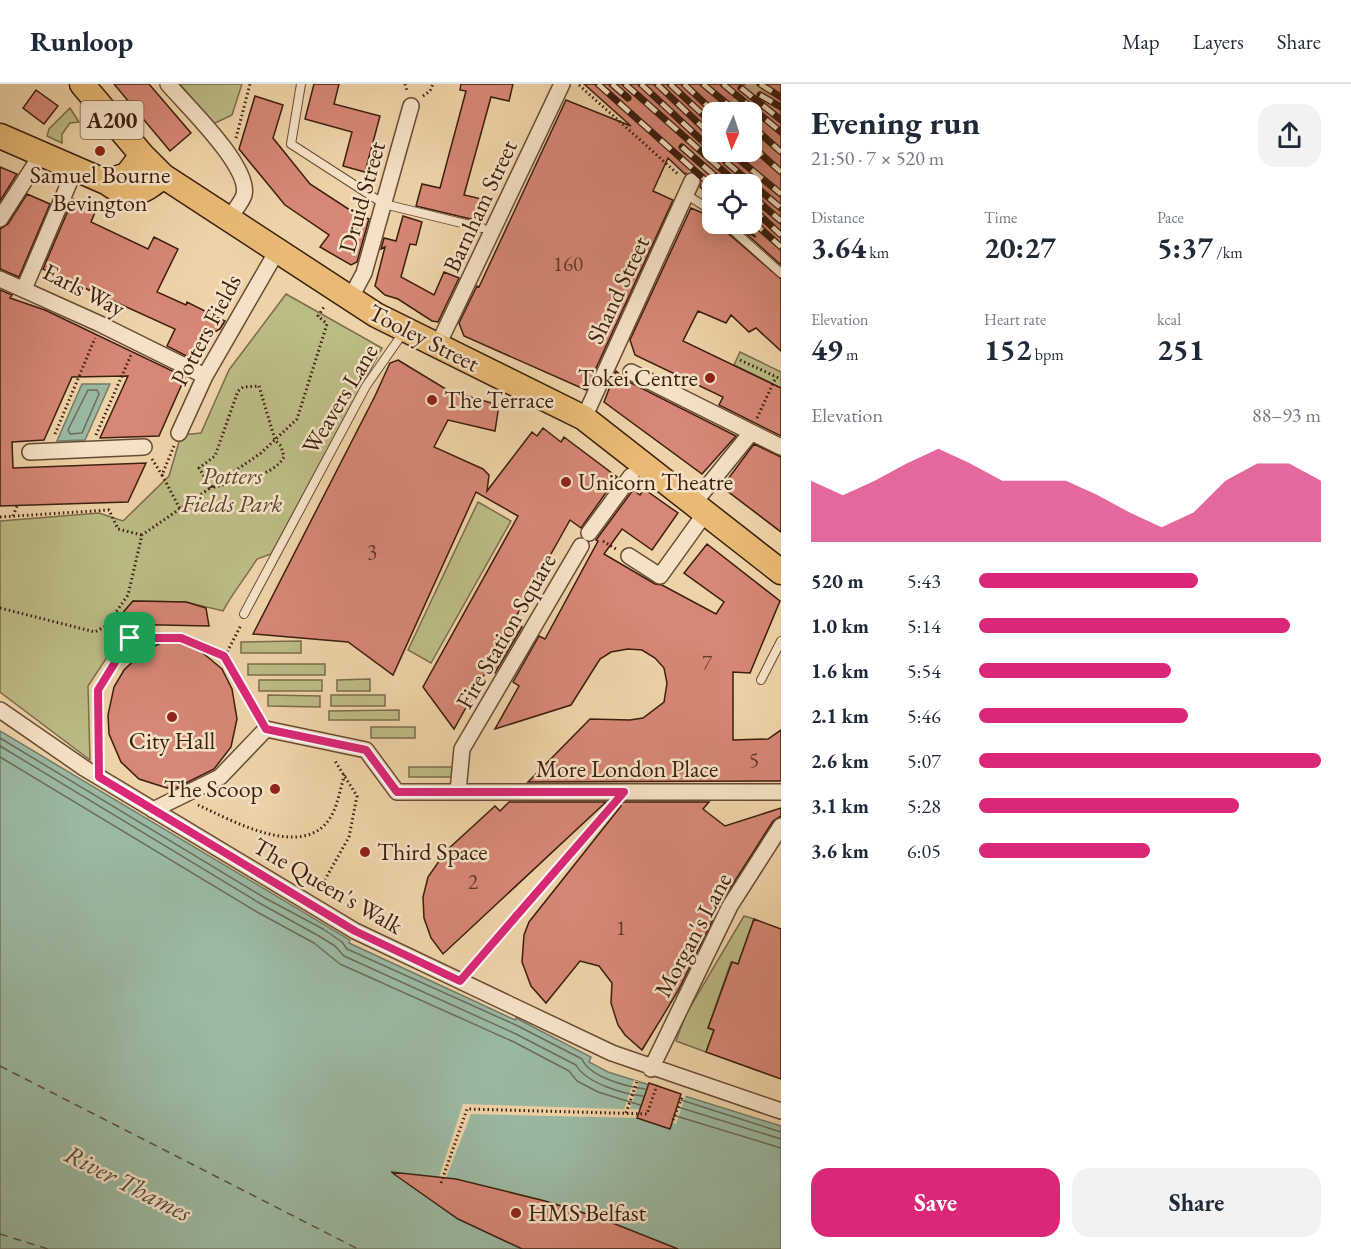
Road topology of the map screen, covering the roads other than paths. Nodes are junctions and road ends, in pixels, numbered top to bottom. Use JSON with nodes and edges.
{"nodes":[{"id":1,"x":82,"y":84,"type":"edge"},
{"id":2,"x":168,"y":84,"type":"edge"},
{"id":3,"x":301,"y":84,"type":"edge"},
{"id":4,"x":559,"y":85,"type":"edge"},
{"id":5,"x":411,"y":106,"type":"dead end"},
{"id":6,"x":0,"y":136,"type":"edge"},
{"id":7,"x":39,"y":153,"type":"junction"},
{"id":8,"x":142,"y":155,"type":"junction"},
{"id":9,"x":75,"y":169,"type":"junction"},
{"id":10,"x":164,"y":176,"type":"junction"},
{"id":11,"x":106,"y":182,"type":"junction"},
{"id":12,"x":690,"y":188,"type":"joint"},
{"id":13,"x":702,"y":201,"type":"edge"},
{"id":14,"x":384,"y":204,"type":"junction"},
{"id":15,"x":0,"y":219,"type":"edge"},
{"id":16,"x":229,"y":219,"type":"junction"},
{"id":17,"x":482,"y":228,"type":"dead end"},
{"id":18,"x":737,"y":234,"type":"edge"},
{"id":19,"x":277,"y":251,"type":"junction"},
{"id":20,"x":781,"y":273,"type":"edge"},
{"id":21,"x":0,"y":279,"type":"edge"},
{"id":22,"x":24,"y":289,"type":"junction"},
{"id":23,"x":350,"y":299,"type":"junction"},
{"id":24,"x":403,"y":331,"type":"junction"},
{"id":25,"x":437,"y":346,"type":"junction"},
{"id":26,"x":631,"y":372,"type":"dead end"},
{"id":27,"x":205,"y":376,"type":"junction"},
{"id":28,"x":584,"y":418,"type":"junction"},
{"id":29,"x":179,"y":433,"type":"road end"},
{"id":30,"x":750,"y":434,"type":"junction"},
{"id":31,"x":144,"y":447,"type":"dead end"},
{"id":32,"x":781,"y":447,"type":"edge"},
{"id":33,"x":30,"y":452,"type":"dead end"},
{"id":34,"x":631,"y":476,"type":"dead end"},
{"id":35,"x":700,"y":508,"type":"junction"},
{"id":36,"x":629,"y":556,"type":"road end"},
{"id":37,"x":776,"y":564,"type":"edge"},
{"id":38,"x":244,"y":614,"type":"dead end"},
{"id":39,"x":779,"y":644,"type":"edge"},
{"id":40,"x":761,"y":680,"type":"dead end"},
{"id":41,"x":0,"y":710,"type":"edge"},
{"id":42,"x":465,"y":791,"type":"junction"},
{"id":43,"x":781,"y":792,"type":"edge"},
{"id":44,"x":153,"y":810,"type":"junction"},
{"id":45,"x":781,"y":826,"type":"edge"},
{"id":46,"x":651,"y":1069,"type":"junction"},
{"id":47,"x":781,"y":1111,"type":"edge"}],
"edges":[{"from":1,"to":8,"type":"main road","name":"Tooley Street","number":"A200"},
{"from":2,"to":16,"type":"street"},
{"from":3,"to":14,"type":"lane"},
{"from":4,"to":25,"type":"street","name":"Barnham Street"},
{"from":5,"to":14,"type":"street","name":"Druid Street"},
{"from":6,"to":7,"type":"main road","number":"A200"},
{"from":7,"to":9,"type":"main road","number":"A200"},
{"from":7,"to":15,"type":"street"},
{"from":8,"to":10,"type":"main road","name":"Tooley Street","number":"A200"},
{"from":8,"to":11,"type":"main road","number":"A200"},
{"from":9,"to":11,"type":"main road","number":"A200"},
{"from":9,"to":22,"type":"street","name":"Earls Way"},
{"from":10,"to":11,"type":"main road","number":"A200"},
{"from":10,"to":16,"type":"main road","name":"Tooley Street","number":"A200"},
{"from":12,"to":13,"type":"lane"},
{"from":12,"to":28,"type":"street","name":"Shand Street"},
{"from":14,"to":17,"type":"lane"},
{"from":14,"to":23,"type":"street","name":"Druid Street"},
{"from":16,"to":19,"type":"main road","name":"Tooley Street","number":"A200"},
{"from":18,"to":20,"type":"lane"},
{"from":19,"to":23,"type":"main road","name":"Tooley Street","number":"A200"},
{"from":19,"to":27,"type":"street","name":"Potters Fields"},
{"from":21,"to":22,"type":"street"},
{"from":22,"to":27,"type":"street","name":"Earls Way"},
{"from":23,"to":24,"type":"main road","name":"Tooley Street","number":"A200"},
{"from":24,"to":25,"type":"main road","name":"Tooley Street","number":"A200"},
{"from":24,"to":38,"type":"lane","name":"Weavers Lane"},
{"from":25,"to":28,"type":"main road","name":"Tooley Street","number":"A200"},
{"from":26,"to":30,"type":"street"},
{"from":27,"to":29,"type":"street","name":"Potters Fields"},
{"from":28,"to":35,"type":"main road","name":"Tooley Street","number":"A200"},
{"from":30,"to":32,"type":"street"},
{"from":30,"to":35,"type":"street"},
{"from":31,"to":33,"type":"street"},
{"from":34,"to":42,"type":"street","name":"Fire Station Square"},
{"from":35,"to":36,"type":"street"},
{"from":35,"to":37,"type":"main road","name":"Tooley Street","number":"A200"},
{"from":39,"to":40,"type":"lane"},
{"from":41,"to":44,"type":"street","name":"The Queen's Walk"},
{"from":42,"to":43,"type":"street","name":"More London Place"},
{"from":42,"to":44,"type":"street","name":"More London Place"},
{"from":44,"to":46,"type":"street","name":"The Queen's Walk"},
{"from":45,"to":46,"type":"street","name":"Morgan's Lane"},
{"from":46,"to":47,"type":"street","name":"The Queen's Walk"}]}
